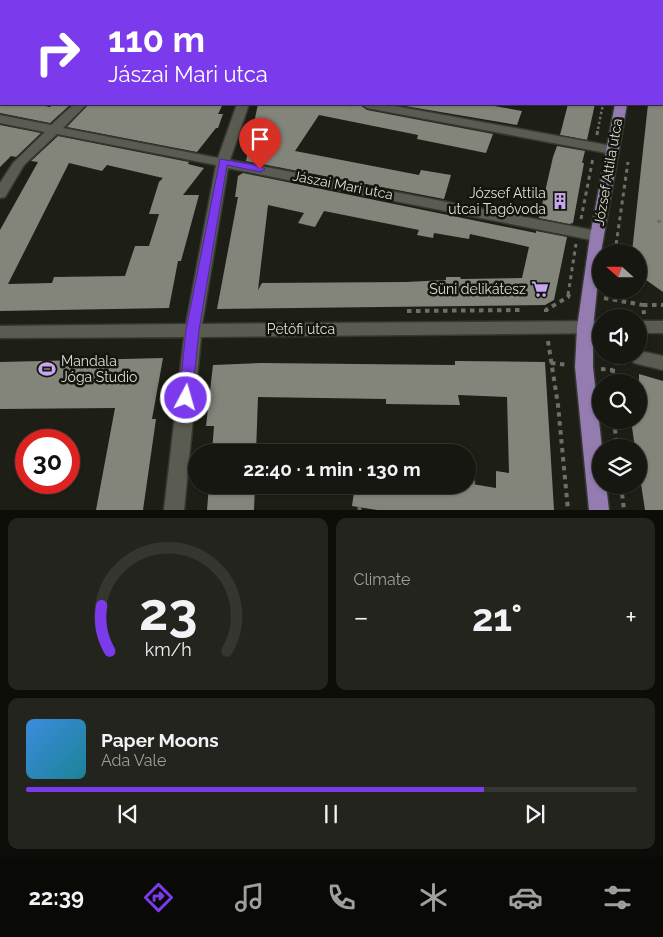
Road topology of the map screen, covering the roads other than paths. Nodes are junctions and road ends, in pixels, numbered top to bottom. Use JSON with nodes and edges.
{"nodes":[{"id":1,"x":79,"y":105,"type":"edge"},
{"id":2,"x":243,"y":105,"type":"edge"},
{"id":3,"x":372,"y":105,"type":"edge"},
{"id":4,"x":621,"y":105,"type":"edge"},
{"id":5,"x":0,"y":119,"type":"edge"},
{"id":6,"x":54,"y":130,"type":"junction"},
{"id":7,"x":612,"y":150,"type":"junction"},
{"id":8,"x":223,"y":162,"type":"junction"},
{"id":9,"x":0,"y":194,"type":"edge"},
{"id":10,"x":597,"y":236,"type":"junction"},
{"id":11,"x":592,"y":322,"type":"edge"},
{"id":12,"x":592,"y":328,"type":"edge"},
{"id":13,"x":193,"y":330,"type":"junction"},
{"id":14,"x":0,"y":332,"type":"edge"},
{"id":15,"x":592,"y":332,"type":"edge"},
{"id":16,"x":647,"y":360,"type":"edge"},
{"id":17,"x":663,"y":363,"type":"edge"},
{"id":18,"x":174,"y":510,"type":"edge"},
{"id":19,"x":599,"y":510,"type":"edge"}],
"edges":[{"from":1,"to":6,"type":"street"},
{"from":2,"to":8,"type":"street"},
{"from":3,"to":7,"type":"street"},
{"from":4,"to":7,"type":"main road","name":"József Attila utca"},
{"from":5,"to":6,"type":"street","name":"Jászai Mari utca"},
{"from":6,"to":8,"type":"street","name":"Jászai Mari utca"},
{"from":6,"to":9,"type":"street"},
{"from":7,"to":10,"type":"main road","name":"József Attila utca"},
{"from":8,"to":10,"type":"street","name":"Jászai Mari utca"},
{"from":8,"to":13,"type":"street"},
{"from":10,"to":11,"type":"main road","name":"József Attila utca"},
{"from":12,"to":13,"type":"street","name":"Petőfi utca"},
{"from":13,"to":14,"type":"street","name":"Petőfi utca"},
{"from":13,"to":18,"type":"street"},
{"from":15,"to":19,"type":"main road","name":"József Attila utca"},
{"from":16,"to":17,"type":"street"}]}
